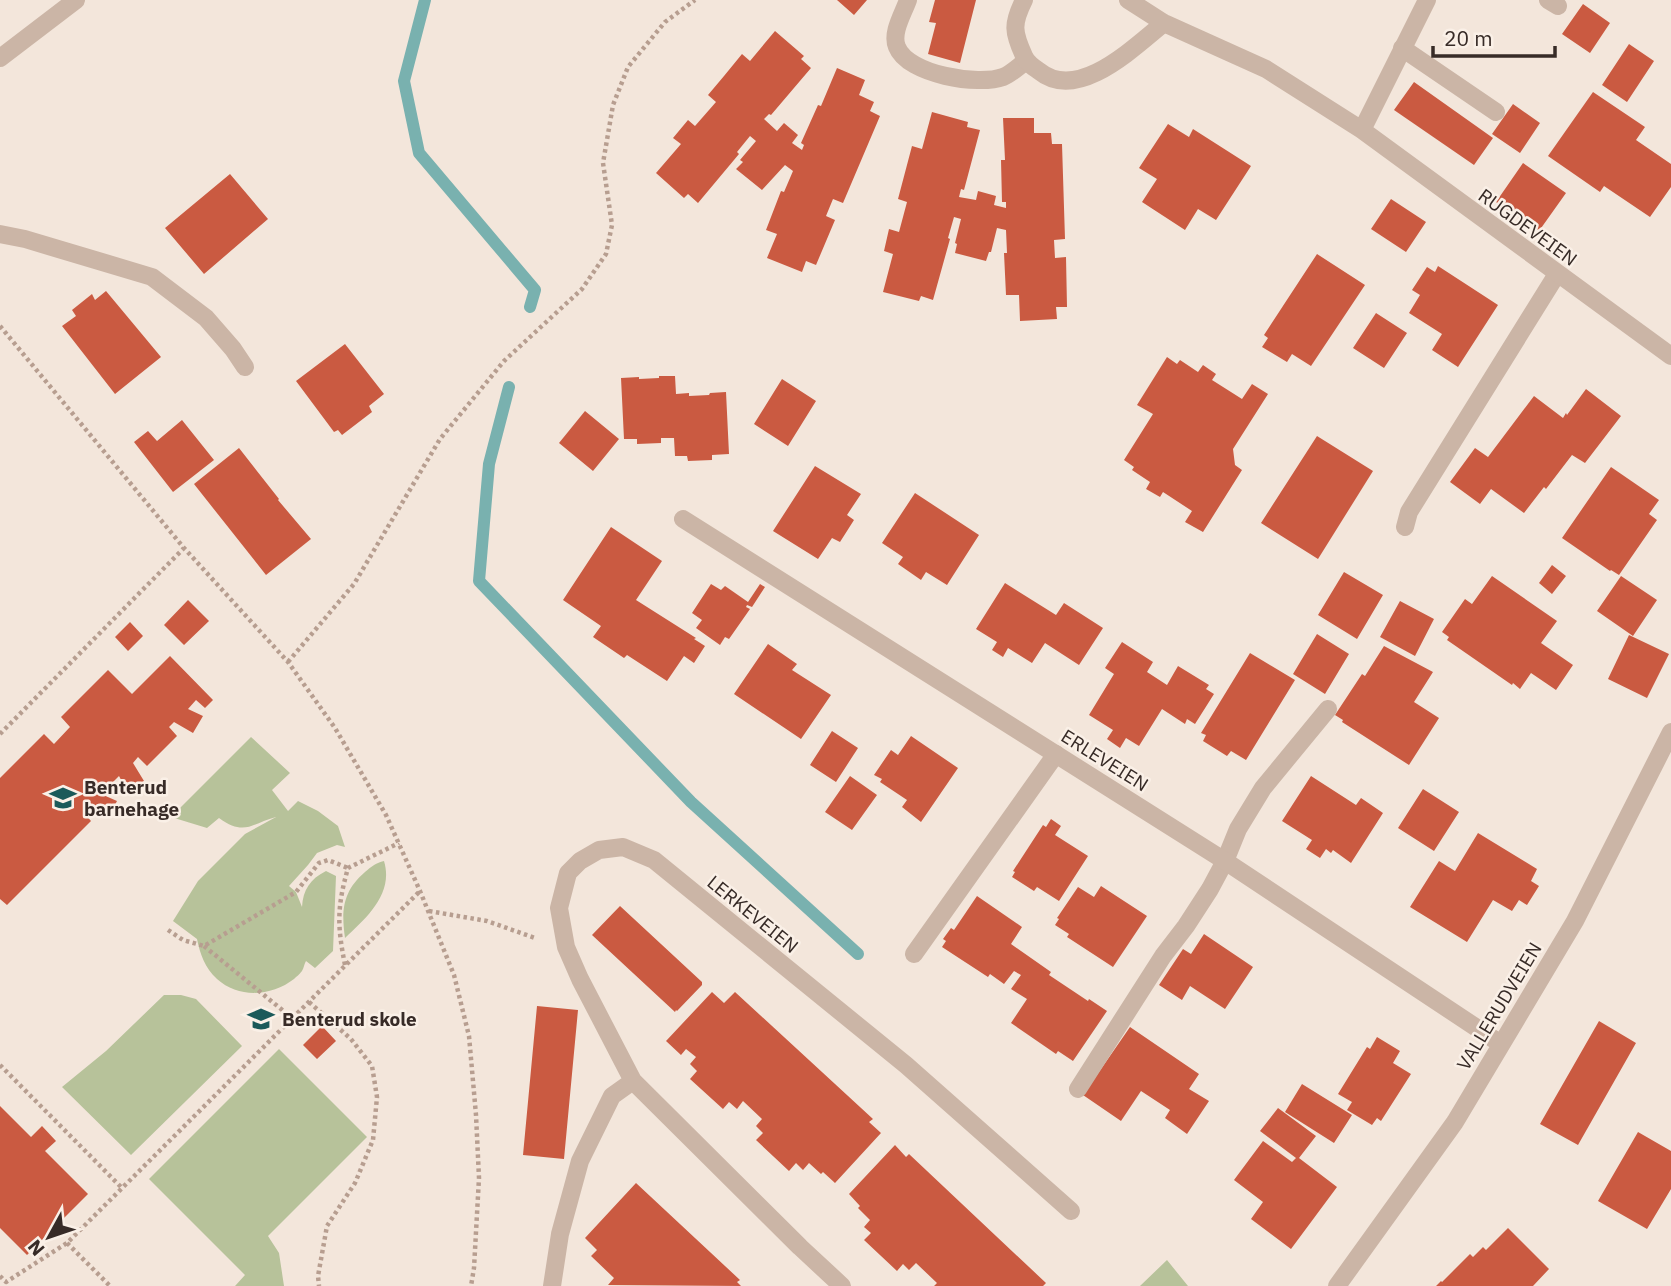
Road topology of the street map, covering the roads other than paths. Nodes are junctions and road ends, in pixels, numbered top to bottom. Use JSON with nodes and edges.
{"nodes":[{"id":1,"x":76,"y":0,"type":"edge"},
{"id":2,"x":908,"y":0,"type":"edge"},
{"id":3,"x":1024,"y":0,"type":"edge"},
{"id":4,"x":1128,"y":0,"type":"edge"},
{"id":5,"x":1427,"y":0,"type":"edge"},
{"id":6,"x":1164,"y":23,"type":"junction"},
{"id":7,"x":1402,"y":48,"type":"junction"},
{"id":8,"x":0,"y":58,"type":"edge"},
{"id":9,"x":1026,"y":61,"type":"junction"},
{"id":10,"x":1496,"y":112,"type":"dead end"},
{"id":11,"x":1362,"y":130,"type":"junction"},
{"id":12,"x":0,"y":234,"type":"edge"},
{"id":13,"x":1557,"y":274,"type":"junction"},
{"id":14,"x":1671,"y":356,"type":"edge"},
{"id":15,"x":245,"y":368,"type":"dead end"},
{"id":16,"x":683,"y":519,"type":"dead end"},
{"id":17,"x":1405,"y":527,"type":"dead end"},
{"id":18,"x":1328,"y":709,"type":"dead end"},
{"id":19,"x":1671,"y":732,"type":"edge"},
{"id":20,"x":1056,"y":754,"type":"junction"},
{"id":21,"x":1226,"y":860,"type":"junction"},
{"id":22,"x":914,"y":954,"type":"dead end"},
{"id":23,"x":1501,"y":1044,"type":"junction"},
{"id":24,"x":633,"y":1081,"type":"junction"},
{"id":25,"x":1078,"y":1089,"type":"dead end"},
{"id":26,"x":1071,"y":1211,"type":"dead end"},
{"id":27,"x":552,"y":1286,"type":"edge"},
{"id":28,"x":842,"y":1286,"type":"edge"},
{"id":29,"x":1337,"y":1286,"type":"edge"}],
"edges":[{"from":1,"to":8,"type":"street"},
{"from":2,"to":9,"type":"street"},
{"from":3,"to":9,"type":"street"},
{"from":4,"to":6,"type":"street","name":"RUGDEVEIEN"},
{"from":5,"to":7,"type":"street"},
{"from":6,"to":9,"type":"street"},
{"from":6,"to":11,"type":"street","name":"RUGDEVEIEN"},
{"from":7,"to":10,"type":"street"},
{"from":7,"to":11,"type":"street"},
{"from":11,"to":13,"type":"street","name":"RUGDEVEIEN"},
{"from":12,"to":15,"type":"street"},
{"from":13,"to":14,"type":"street","name":"RUGDEVEIEN"},
{"from":13,"to":17,"type":"street"},
{"from":16,"to":20,"type":"street","name":"ERLEVEIEN"},
{"from":18,"to":21,"type":"street"},
{"from":19,"to":23,"type":"street","name":"VALLERUDVEIEN"},
{"from":20,"to":21,"type":"street","name":"ERLEVEIEN"},
{"from":20,"to":22,"type":"street"},
{"from":21,"to":23,"type":"street","name":"ERLEVEIEN"},
{"from":21,"to":25,"type":"street"},
{"from":23,"to":29,"type":"street","name":"VALLERUDVEIEN"},
{"from":24,"to":26,"type":"street","name":"LERKEVEIEN"},
{"from":24,"to":27,"type":"street"},
{"from":24,"to":28,"type":"street","name":"LERKEVEIEN"}]}
